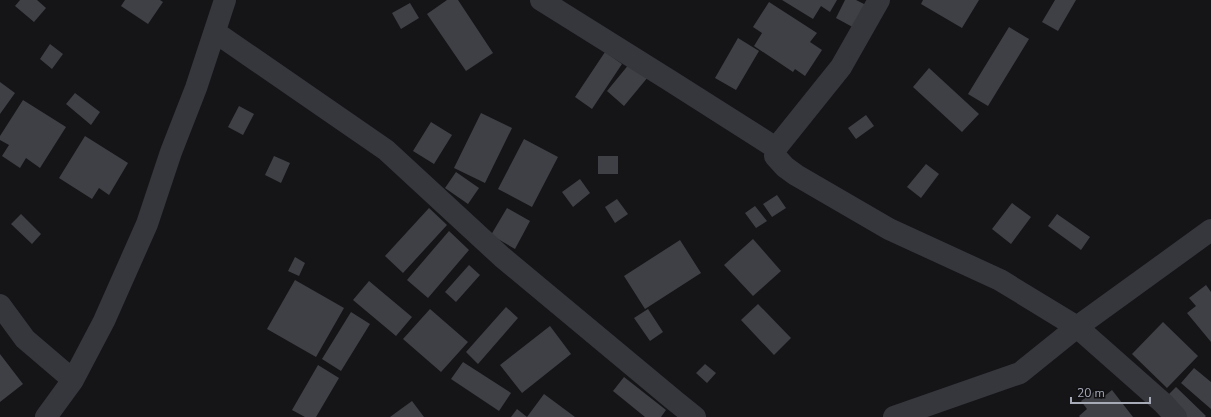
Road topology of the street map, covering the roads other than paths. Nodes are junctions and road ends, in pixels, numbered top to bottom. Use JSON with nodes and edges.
{"nodes":[{"id":1,"x":225,"y":0,"type":"edge"},
{"id":2,"x":541,"y":0,"type":"edge"},
{"id":3,"x":879,"y":0,"type":"edge"},
{"id":4,"x":215,"y":32,"type":"junction"},
{"id":5,"x":776,"y":148,"type":"junction"},
{"id":6,"x":1211,"y":230,"type":"edge"},
{"id":7,"x":1211,"y":246,"type":"edge"},
{"id":8,"x":1186,"y":248,"type":"junction"},
{"id":9,"x":0,"y":305,"type":"edge"},
{"id":10,"x":1077,"y":327,"type":"junction"},
{"id":11,"x":73,"y":380,"type":"junction"},
{"id":12,"x":46,"y":417,"type":"edge"},
{"id":13,"x":695,"y":417,"type":"edge"},
{"id":14,"x":894,"y":417,"type":"edge"},
{"id":15,"x":1176,"y":417,"type":"edge"}],
"edges":[{"from":1,"to":4,"type":"street"},
{"from":2,"to":5,"type":"street"},
{"from":3,"to":5,"type":"street"},
{"from":4,"to":11,"type":"street"},
{"from":4,"to":13,"type":"street"},
{"from":5,"to":10,"type":"street"},
{"from":6,"to":8,"type":"street"},
{"from":7,"to":8,"type":"street"},
{"from":8,"to":10,"type":"street"},
{"from":9,"to":11,"type":"street"},
{"from":10,"to":14,"type":"street"},
{"from":10,"to":15,"type":"street"},
{"from":11,"to":12,"type":"street"}]}
